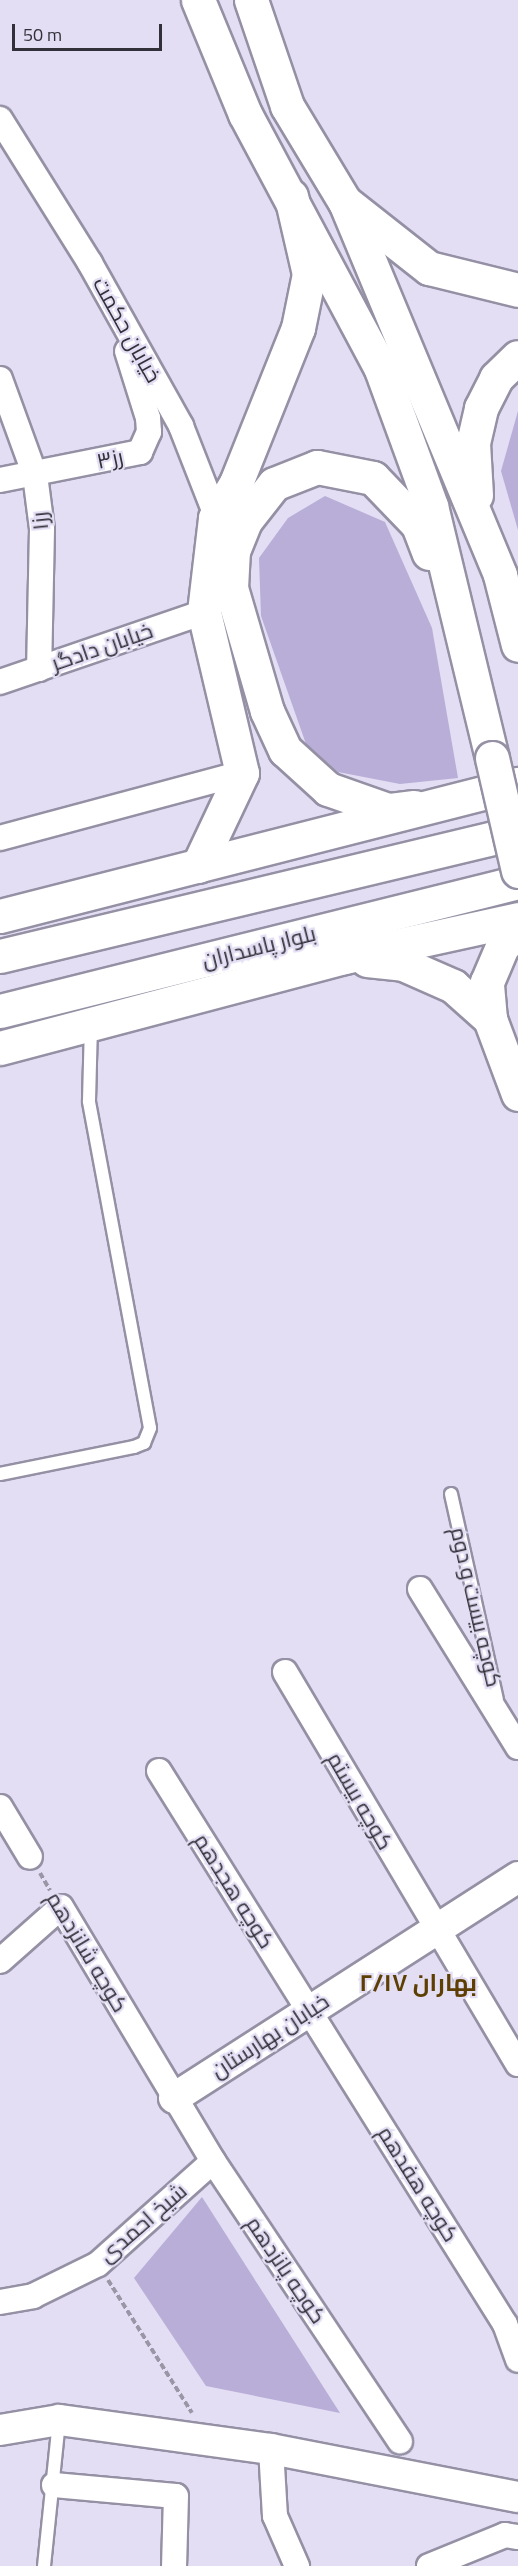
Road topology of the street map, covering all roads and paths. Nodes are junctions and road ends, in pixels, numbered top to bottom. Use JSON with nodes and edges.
{"nodes":[{"id":1,"x":198,"y":0,"type":"edge"},
{"id":2,"x":251,"y":0,"type":"edge"},
{"id":3,"x":0,"y":119,"type":"edge"},
{"id":4,"x":291,"y":196,"type":"junction"},
{"id":5,"x":345,"y":202,"type":"junction"},
{"id":6,"x":518,"y":290,"type":"edge"},
{"id":7,"x":113,"y":306,"type":"junction"},
{"id":8,"x":518,"y":357,"type":"edge"},
{"id":9,"x":0,"y":379,"type":"edge"},
{"id":10,"x":35,"y":475,"type":"junction"},
{"id":11,"x":0,"y":480,"type":"edge"},
{"id":12,"x":216,"y":518,"type":"junction"},
{"id":13,"x":234,"y":551,"type":"junction"},
{"id":14,"x":500,"y":575,"type":"junction"},
{"id":15,"x":204,"y":612,"type":"junction"},
{"id":16,"x":461,"y":630,"type":"junction"},
{"id":17,"x":518,"y":645,"type":"edge"},
{"id":18,"x":39,"y":669,"type":"junction"},
{"id":19,"x":0,"y":682,"type":"edge"},
{"id":20,"x":242,"y":773,"type":"junction"},
{"id":21,"x":518,"y":784,"type":"edge"},
{"id":22,"x":440,"y":804,"type":"junction"},
{"id":23,"x":518,"y":832,"type":"edge"},
{"id":24,"x":0,"y":837,"type":"edge"},
{"id":25,"x":198,"y":866,"type":"junction"},
{"id":26,"x":518,"y":871,"type":"edge"},
{"id":27,"x":518,"y":882,"type":"edge"},
{"id":28,"x":0,"y":916,"type":"edge"},
{"id":29,"x":518,"y":919,"type":"edge"},
{"id":30,"x":518,"y":933,"type":"edge"},
{"id":31,"x":0,"y":956,"type":"edge"},
{"id":32,"x":344,"y":957,"type":"junction"},
{"id":33,"x":0,"y":1011,"type":"edge"},
{"id":34,"x":490,"y":1019,"type":"junction"},
{"id":35,"x":91,"y":1025,"type":"junction"},
{"id":36,"x":0,"y":1048,"type":"edge"},
{"id":37,"x":518,"y":1094,"type":"edge"},
{"id":38,"x":0,"y":1474,"type":"edge"},
{"id":39,"x":451,"y":1494,"type":"dead end"},
{"id":40,"x":420,"y":1589,"type":"dead end"},
{"id":41,"x":285,"y":1672,"type":"dead end"},
{"id":42,"x":502,"y":1721,"type":"junction"},
{"id":43,"x":518,"y":1747,"type":"edge"},
{"id":44,"x":159,"y":1771,"type":"dead end"},
{"id":45,"x":0,"y":1807,"type":"edge"},
{"id":46,"x":30,"y":1857,"type":"joint"},
{"id":47,"x":518,"y":1877,"type":"edge"},
{"id":48,"x":61,"y":1907,"type":"junction"},
{"id":49,"x":435,"y":1931,"type":"junction"},
{"id":50,"x":0,"y":1961,"type":"edge"},
{"id":51,"x":310,"y":2011,"type":"junction"},
{"id":52,"x":518,"y":2064,"type":"edge"},
{"id":53,"x":174,"y":2098,"type":"junction"},
{"id":54,"x":213,"y":2162,"type":"junction"},
{"id":55,"x":98,"y":2264,"type":"junction"},
{"id":56,"x":0,"y":2302,"type":"edge"},
{"id":57,"x":518,"y":2360,"type":"edge"},
{"id":58,"x":59,"y":2420,"type":"junction"},
{"id":59,"x":0,"y":2430,"type":"edge"},
{"id":60,"x":400,"y":2441,"type":"dead end"},
{"id":61,"x":211,"y":2442,"type":"junction"},
{"id":62,"x":271,"y":2449,"type":"junction"},
{"id":63,"x":54,"y":2485,"type":"junction"},
{"id":64,"x":518,"y":2497,"type":"edge"},
{"id":65,"x":518,"y":2537,"type":"edge"},
{"id":66,"x":44,"y":2566,"type":"edge"},
{"id":67,"x":174,"y":2566,"type":"edge"},
{"id":68,"x":297,"y":2566,"type":"edge"},
{"id":69,"x":429,"y":2566,"type":"edge"}],
"edges":[{"from":1,"to":4,"type":"main road"},
{"from":2,"to":5,"type":"main road"},
{"from":3,"to":7,"type":"street","name":"خیابان حکمت"},
{"from":4,"to":12,"type":"main road"},
{"from":4,"to":16,"type":"main road"},
{"from":5,"to":6,"type":"main road"},
{"from":5,"to":14,"type":"main road"},
{"from":7,"to":10,"type":"street","name":"رز۳"},
{"from":7,"to":12,"type":"street","name":"خیابان حکمت"},
{"from":8,"to":14,"type":"main road"},
{"from":9,"to":10,"type":"street","name":"رز۱"},
{"from":10,"to":11,"type":"street","name":"رز۳"},
{"from":10,"to":18,"type":"street","name":"رز۱"},
{"from":12,"to":13,"type":"street","name":"خیابان حکمت"},
{"from":12,"to":15,"type":"main road"},
{"from":13,"to":16,"type":"main road"},
{"from":13,"to":22,"type":"main road"},
{"from":14,"to":17,"type":"main road"},
{"from":15,"to":18,"type":"street","name":"خیابان دادگر"},
{"from":15,"to":20,"type":"main road"},
{"from":16,"to":26,"type":"main road","bridge":true},
{"from":18,"to":19,"type":"street","name":"خیابان دادگر"},
{"from":20,"to":24,"type":"street"},
{"from":20,"to":25,"type":"main road"},
{"from":21,"to":22,"type":"main road"},
{"from":22,"to":25,"type":"main road"},
{"from":23,"to":31,"type":"main road"},
{"from":25,"to":28,"type":"main road"},
{"from":27,"to":33,"type":"main road","name":"بلوار پاسداران"},
{"from":29,"to":32,"type":"main road"},
{"from":30,"to":34,"type":"main road"},
{"from":32,"to":34,"type":"main road"},
{"from":32,"to":35,"type":"main road"},
{"from":34,"to":37,"type":"main road"},
{"from":35,"to":36,"type":"main road"},
{"from":35,"to":38,"type":"lane"},
{"from":39,"to":42,"type":"lane","name":"کوچه بیست و دوم"},
{"from":40,"to":42,"type":"street","name":"کوچه بیست و دوم"},
{"from":41,"to":49,"type":"street","name":"کوچه بیستم"},
{"from":42,"to":43,"type":"street","name":"کوچه بیست و دوم"},
{"from":44,"to":51,"type":"street","name":"کوچه هجدهم"},
{"from":45,"to":46,"type":"street"},
{"from":46,"to":48,"type":"path","name":"کوچه شانزدهم"},
{"from":47,"to":49,"type":"street","name":"خیابان بهارستان"},
{"from":48,"to":50,"type":"street"},
{"from":48,"to":53,"type":"street","name":"کوچه شانزدهم"},
{"from":49,"to":51,"type":"street","name":"خیابان بهارستان"},
{"from":49,"to":52,"type":"street","name":"کوچه بیستم"},
{"from":51,"to":53,"type":"street","name":"خیابان بهارستان"},
{"from":51,"to":57,"type":"street","name":"کوچه هفدهم"},
{"from":53,"to":54,"type":"street","name":"کوچه پانزدهم"},
{"from":54,"to":55,"type":"street","name":"شیخ احمدی"},
{"from":54,"to":60,"type":"street","name":"کوچه پانزدهم"},
{"from":55,"to":56,"type":"street","name":"شیخ احمدی"},
{"from":55,"to":61,"type":"path"},
{"from":58,"to":59,"type":"street"},
{"from":58,"to":61,"type":"street"},
{"from":58,"to":63,"type":"lane"},
{"from":61,"to":62,"type":"street"},
{"from":62,"to":64,"type":"street"},
{"from":62,"to":68,"type":"street"},
{"from":63,"to":66,"type":"lane"},
{"from":63,"to":67,"type":"street"},
{"from":65,"to":69,"type":"street"}]}
